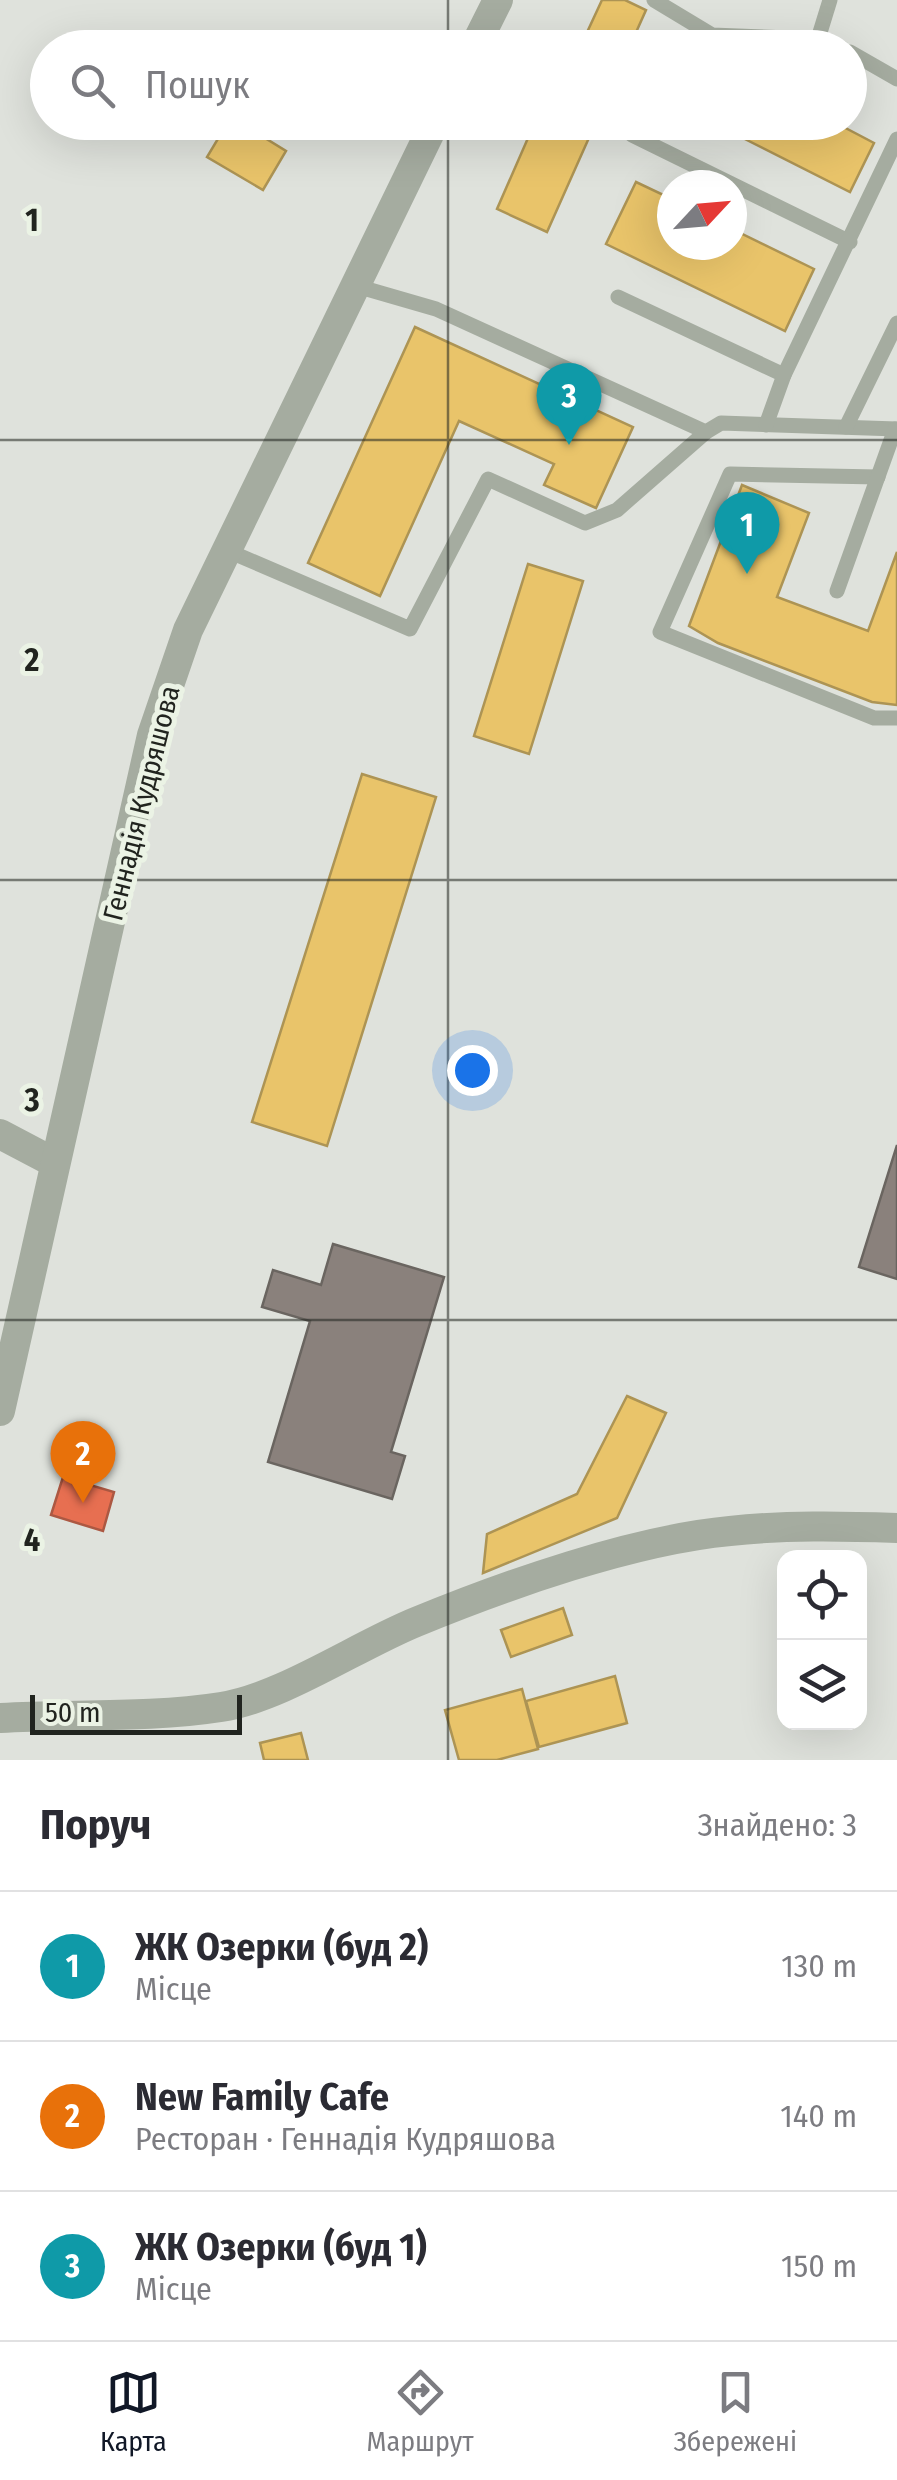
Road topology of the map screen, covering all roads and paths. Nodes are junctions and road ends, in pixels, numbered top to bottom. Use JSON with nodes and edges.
{"nodes":[{"id":1,"x":498,"y":0,"type":"edge"},
{"id":2,"x":654,"y":0,"type":"edge"},
{"id":3,"x":830,"y":0,"type":"edge"},
{"id":4,"x":483,"y":30,"type":"edge"},
{"id":5,"x":704,"y":30,"type":"edge"},
{"id":6,"x":821,"y":30,"type":"edge"},
{"id":7,"x":867,"y":62,"type":"edge"},
{"id":8,"x":897,"y":79,"type":"edge"},
{"id":9,"x":897,"y":139,"type":"edge"},
{"id":10,"x":426,"y":140,"type":"edge"},
{"id":11,"x":642,"y":140,"type":"edge"},
{"id":12,"x":850,"y":242,"type":"junction"},
{"id":13,"x":353,"y":286,"type":"junction"},
{"id":14,"x":618,"y":297,"type":"dead end"},
{"id":15,"x":897,"y":324,"type":"edge"},
{"id":16,"x":784,"y":374,"type":"junction"},
{"id":17,"x":766,"y":425,"type":"junction"},
{"id":18,"x":846,"y":427,"type":"junction"},
{"id":19,"x":896,"y":429,"type":"edge"},
{"id":20,"x":706,"y":432,"type":"junction"},
{"id":21,"x":878,"y":477,"type":"junction"},
{"id":22,"x":226,"y":550,"type":"junction"},
{"id":23,"x":838,"y":590,"type":"dead end"},
{"id":24,"x":897,"y":718,"type":"edge"},
{"id":25,"x":0,"y":1134,"type":"edge"},
{"id":26,"x":55,"y":1163,"type":"junction"},
{"id":27,"x":9,"y":1335,"type":"edge"},
{"id":28,"x":0,"y":1412,"type":"edge"},
{"id":29,"x":897,"y":1528,"type":"edge"},
{"id":30,"x":0,"y":1718,"type":"edge"}],
"edges":[{"from":1,"to":4,"type":"street"},
{"from":2,"to":5,"type":"lane"},
{"from":3,"to":6,"type":"lane"},
{"from":7,"to":8,"type":"lane"},
{"from":9,"to":12,"type":"lane"},
{"from":10,"to":13,"type":"street","name":"Геннадія Кудряшова"},
{"from":11,"to":12,"type":"lane"},
{"from":12,"to":16,"type":"lane"},
{"from":13,"to":20,"type":"lane"},
{"from":13,"to":22,"type":"street","name":"Геннадія Кудряшова"},
{"from":14,"to":16,"type":"lane"},
{"from":15,"to":18,"type":"lane"},
{"from":16,"to":17,"type":"lane"},
{"from":17,"to":18,"type":"lane"},
{"from":17,"to":20,"type":"lane"},
{"from":18,"to":19,"type":"lane"},
{"from":19,"to":21,"type":"lane"},
{"from":20,"to":22,"type":"lane"},
{"from":21,"to":23,"type":"lane"},
{"from":21,"to":24,"type":"lane"},
{"from":22,"to":26,"type":"street","name":"Геннадія Кудряшова"},
{"from":25,"to":26,"type":"street"},
{"from":26,"to":27,"type":"street","name":"Геннадія Кудряшова"},
{"from":27,"to":28,"type":"street","name":"Геннадія Кудряшова"},
{"from":29,"to":30,"type":"street"}]}
